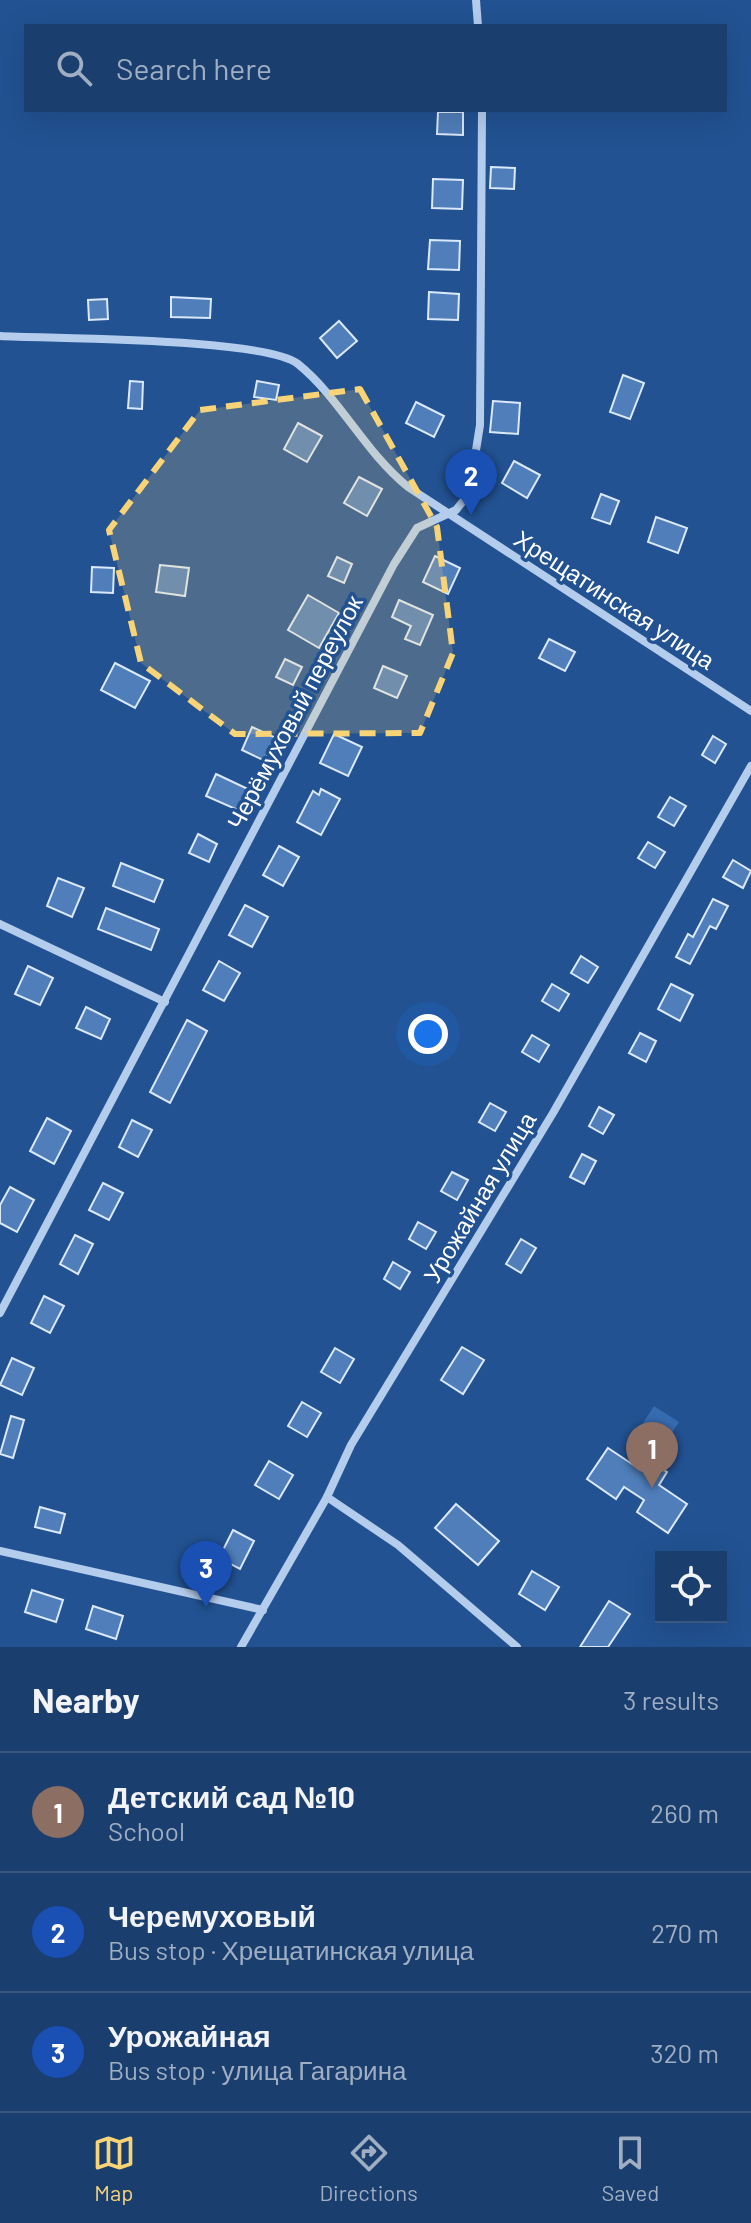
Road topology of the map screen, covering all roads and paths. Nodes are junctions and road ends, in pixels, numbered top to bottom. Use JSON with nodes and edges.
{"nodes":[{"id":1,"x":476,"y":0,"type":"edge"},
{"id":2,"x":478,"y":24,"type":"edge"},
{"id":3,"x":482,"y":112,"type":"edge"},
{"id":4,"x":0,"y":336,"type":"edge"},
{"id":5,"x":446,"y":514,"type":"junction"},
{"id":6,"x":751,"y":711,"type":"edge"},
{"id":7,"x":751,"y":766,"type":"edge"},
{"id":8,"x":0,"y":924,"type":"edge"},
{"id":9,"x":165,"y":1002,"type":"junction"},
{"id":10,"x":0,"y":1313,"type":"edge"},
{"id":11,"x":327,"y":1497,"type":"junction"},
{"id":12,"x":0,"y":1551,"type":"edge"},
{"id":13,"x":263,"y":1610,"type":"junction"},
{"id":14,"x":241,"y":1647,"type":"edge"},
{"id":15,"x":517,"y":1647,"type":"edge"}],
"edges":[{"from":1,"to":2,"type":"street"},
{"from":3,"to":5,"type":"street","name":"Черёмуховый переулок"},
{"from":4,"to":5,"type":"street","name":"Хрещатинская улица"},
{"from":5,"to":6,"type":"street","name":"Хрещатинская улица"},
{"from":5,"to":9,"type":"street","name":"Черёмуховый переулок"},
{"from":7,"to":11,"type":"street","name":"Урожайная улица"},
{"from":8,"to":9,"type":"street"},
{"from":9,"to":10,"type":"street","name":"Черёмуховый переулок"},
{"from":11,"to":13,"type":"street","name":"Урожайная улица"},
{"from":11,"to":15,"type":"street"},
{"from":12,"to":13,"type":"street"},
{"from":13,"to":14,"type":"street","name":"Урожайная улица"}]}
